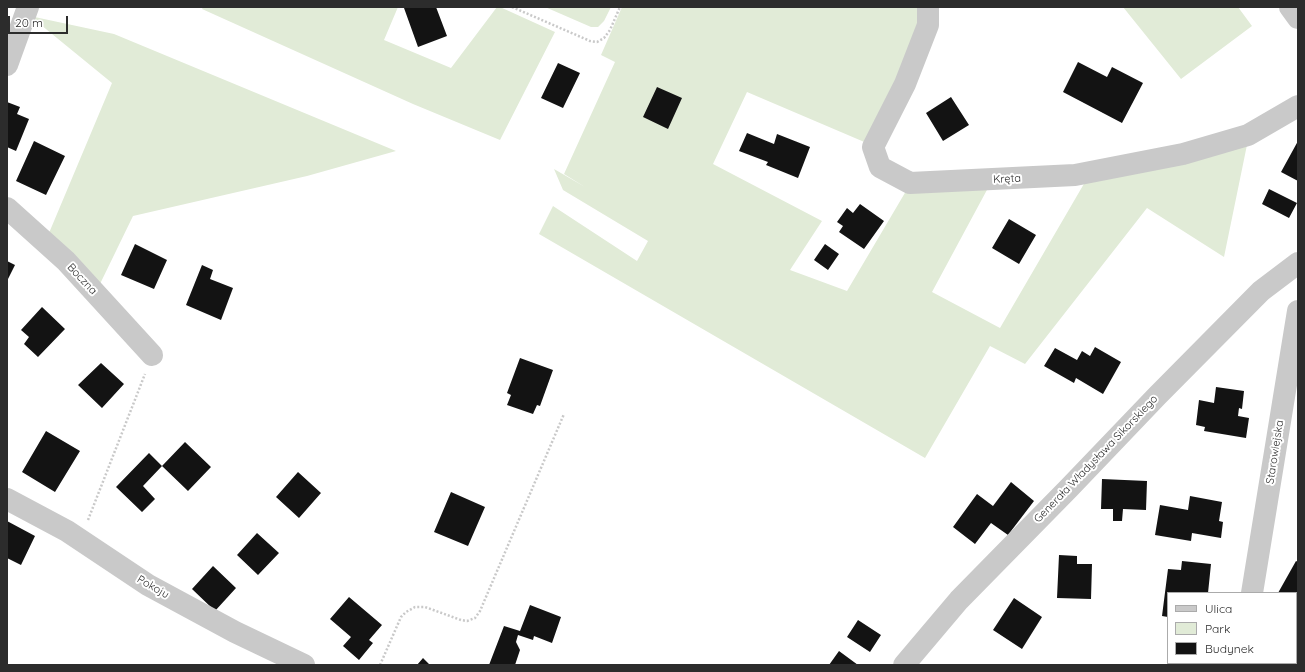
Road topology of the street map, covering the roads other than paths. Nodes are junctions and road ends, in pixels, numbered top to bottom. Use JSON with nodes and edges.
{"nodes":[{"id":1,"x":28,"y":7,"type":"edge"},
{"id":2,"x":928,"y":7,"type":"edge"},
{"id":3,"x":1290,"y":7,"type":"edge"},
{"id":4,"x":1298,"y":18,"type":"edge"},
{"id":5,"x":7,"y":65,"type":"edge"},
{"id":6,"x":1298,"y":106,"type":"edge"},
{"id":7,"x":7,"y":208,"type":"edge"},
{"id":8,"x":1298,"y":263,"type":"edge"},
{"id":9,"x":1298,"y":311,"type":"edge"},
{"id":10,"x":152,"y":355,"type":"road end"},
{"id":11,"x":7,"y":499,"type":"edge"},
{"id":12,"x":1252,"y":592,"type":"edge"},
{"id":13,"x":304,"y":665,"type":"edge"},
{"id":14,"x":904,"y":665,"type":"edge"}],
"edges":[{"from":1,"to":5,"type":"street"},
{"from":2,"to":6,"type":"street","name":"Kręta"},
{"from":3,"to":4,"type":"street"},
{"from":7,"to":10,"type":"street","name":"Boczna"},
{"from":8,"to":14,"type":"street","name":"Generała Władysława Sikorskiego"},
{"from":9,"to":12,"type":"street","name":"Starowiejska"},
{"from":11,"to":13,"type":"street","name":"Pokoju"}]}
